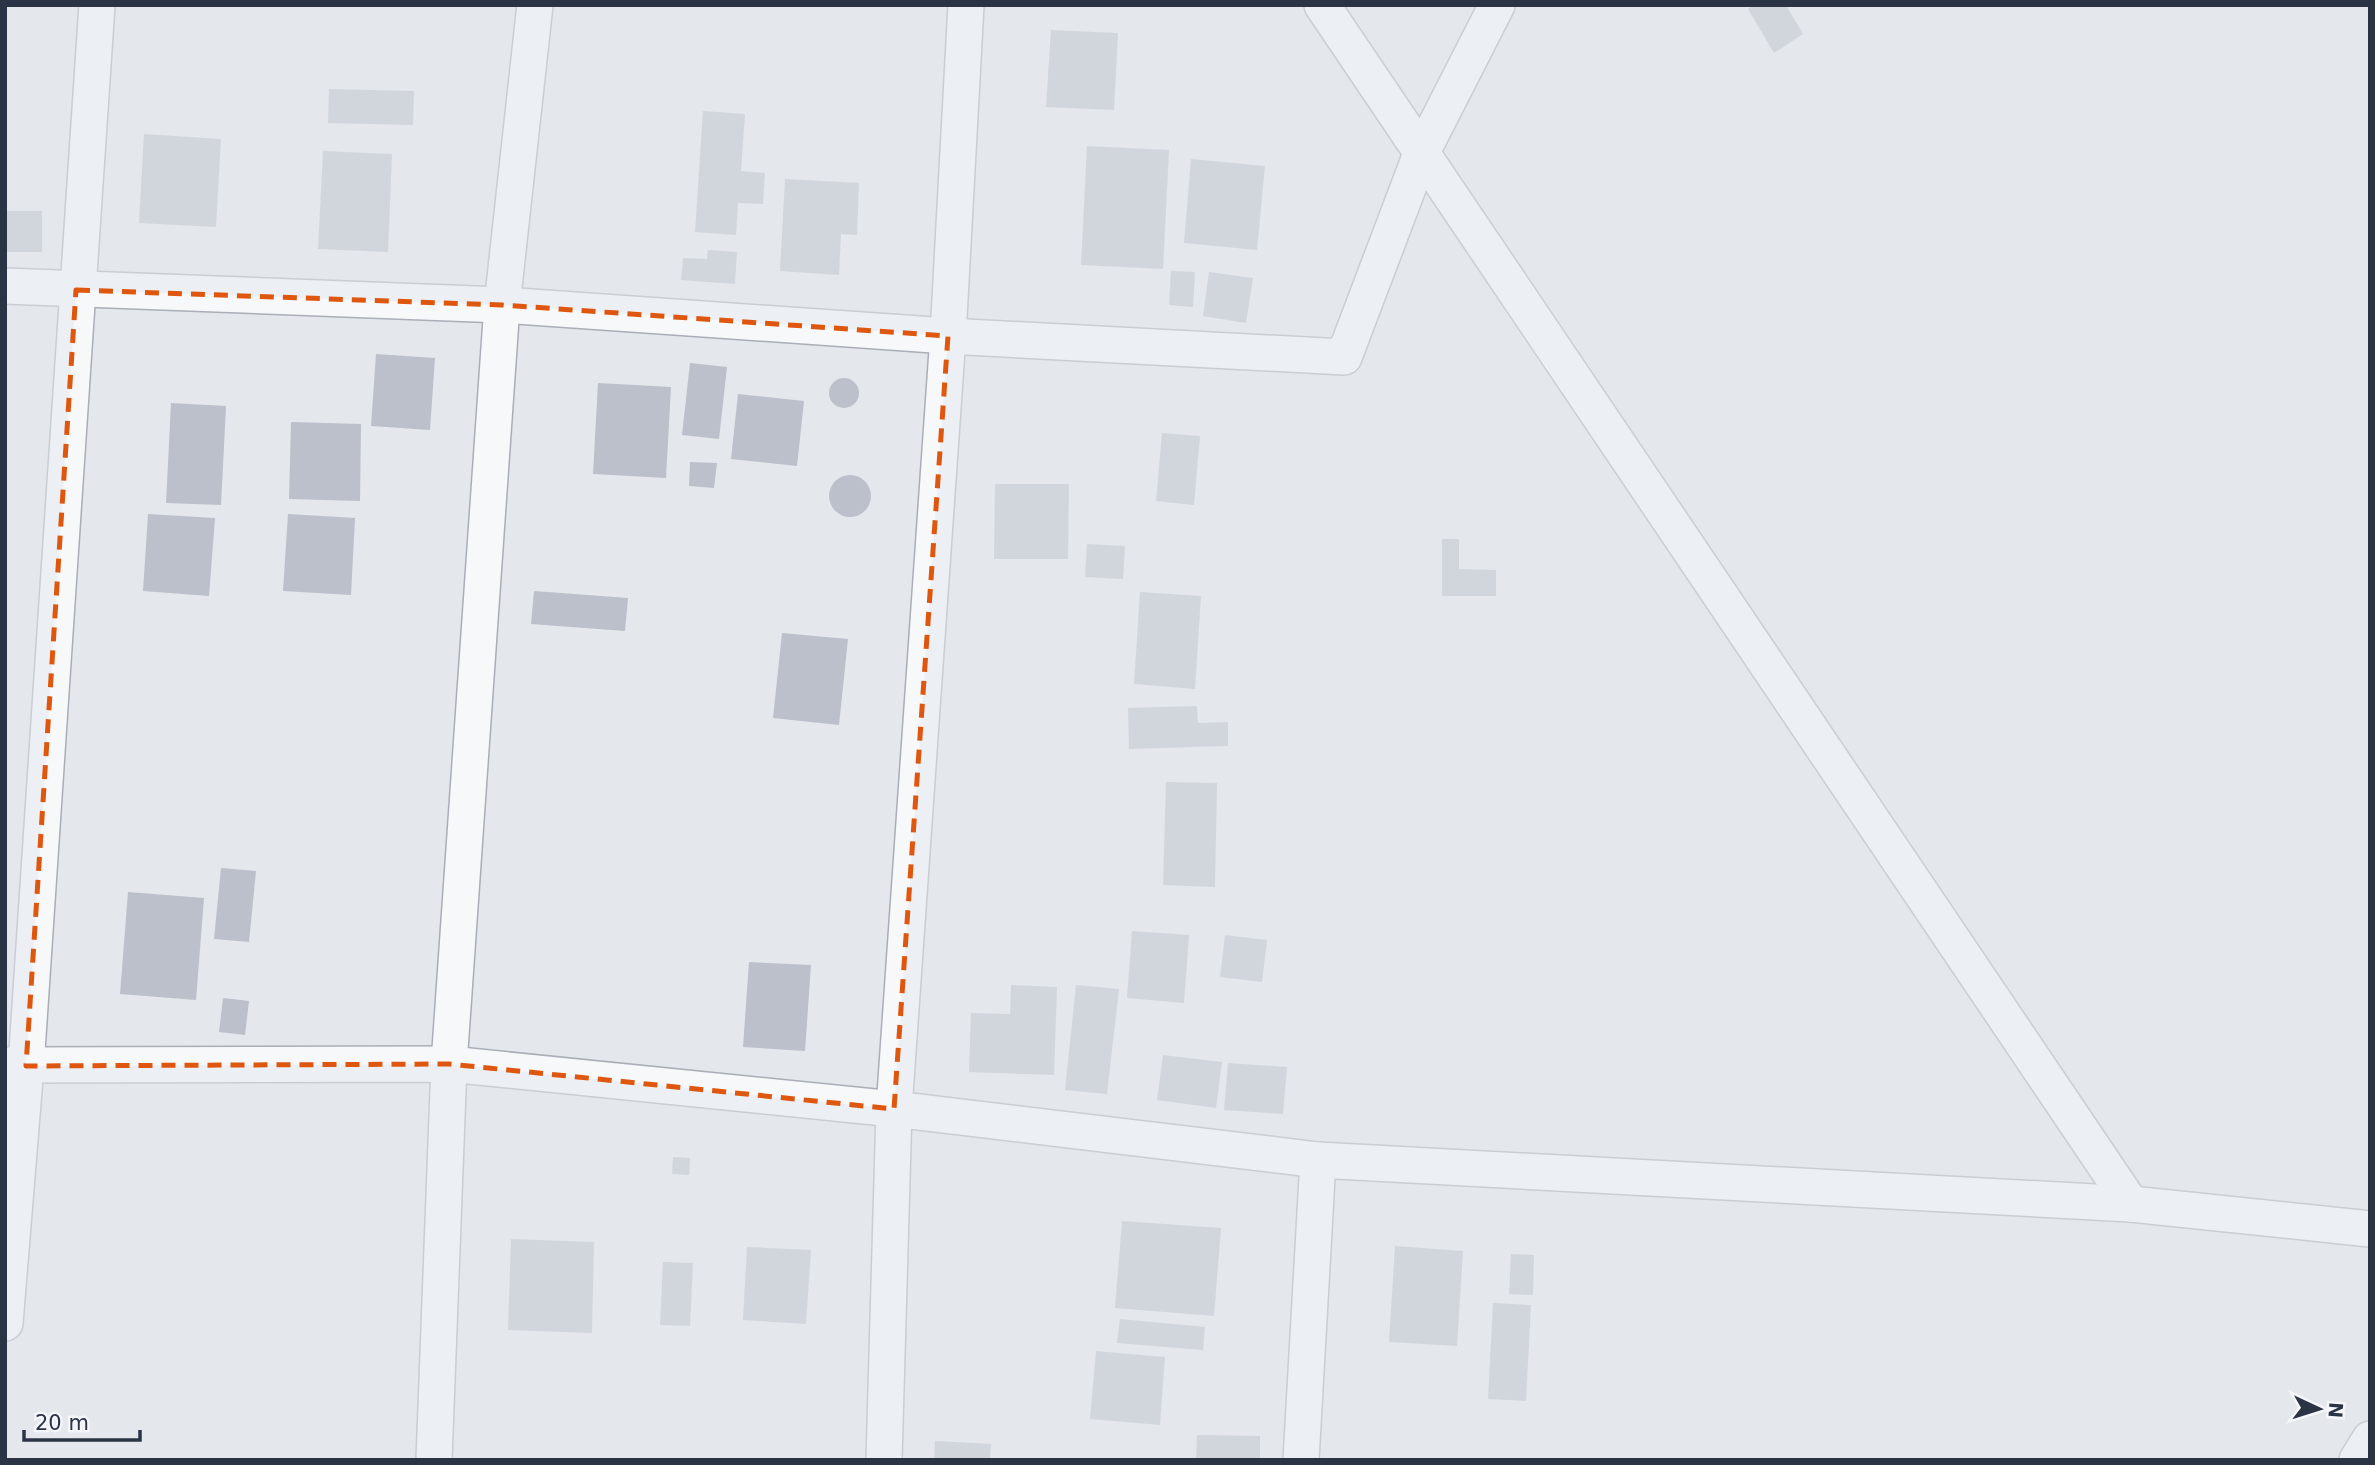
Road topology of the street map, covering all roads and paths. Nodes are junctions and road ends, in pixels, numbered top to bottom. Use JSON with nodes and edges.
{"nodes":[{"id":1,"x":97,"y":5,"type":"edge"},
{"id":2,"x":535,"y":5,"type":"edge"},
{"id":3,"x":966,"y":5,"type":"edge"},
{"id":4,"x":1322,"y":5,"type":"edge"},
{"id":5,"x":1497,"y":5,"type":"edge"},
{"id":6,"x":1421,"y":154,"type":"junction"},
{"id":7,"x":5,"y":286,"type":"edge"},
{"id":8,"x":76,"y":290,"type":"junction"},
{"id":9,"x":502,"y":305,"type":"junction"},
{"id":10,"x":948,"y":336,"type":"junction"},
{"id":11,"x":449,"y":1064,"type":"junction"},
{"id":12,"x":16,"y":1065,"type":"edge"},
{"id":13,"x":894,"y":1109,"type":"junction"},
{"id":14,"x":1318,"y":1160,"type":"junction"},
{"id":15,"x":2131,"y":1204,"type":"junction"},
{"id":16,"x":2370,"y":1229,"type":"edge"},
{"id":17,"x":5,"y":1323,"type":"edge"},
{"id":18,"x":2370,"y":1440,"type":"edge"},
{"id":19,"x":434,"y":1460,"type":"edge"},
{"id":20,"x":884,"y":1460,"type":"edge"},
{"id":21,"x":1301,"y":1460,"type":"edge"},
{"id":22,"x":2357,"y":1460,"type":"edge"}],
"edges":[{"from":1,"to":8,"type":"street"},
{"from":2,"to":9,"type":"street"},
{"from":3,"to":10,"type":"street"},
{"from":4,"to":6,"type":"street"},
{"from":5,"to":6,"type":"street"},
{"from":6,"to":10,"type":"street"},
{"from":6,"to":15,"type":"street"},
{"from":7,"to":8,"type":"street"},
{"from":8,"to":9,"type":"street"},
{"from":8,"to":12,"type":"street"},
{"from":9,"to":10,"type":"street"},
{"from":9,"to":11,"type":"street"},
{"from":10,"to":13,"type":"street"},
{"from":11,"to":12,"type":"street"},
{"from":11,"to":13,"type":"street"},
{"from":11,"to":19,"type":"street"},
{"from":12,"to":17,"type":"street"},
{"from":13,"to":14,"type":"street"},
{"from":13,"to":20,"type":"street"},
{"from":14,"to":15,"type":"street"},
{"from":14,"to":21,"type":"street"},
{"from":15,"to":16,"type":"street"},
{"from":18,"to":22,"type":"street"}]}
